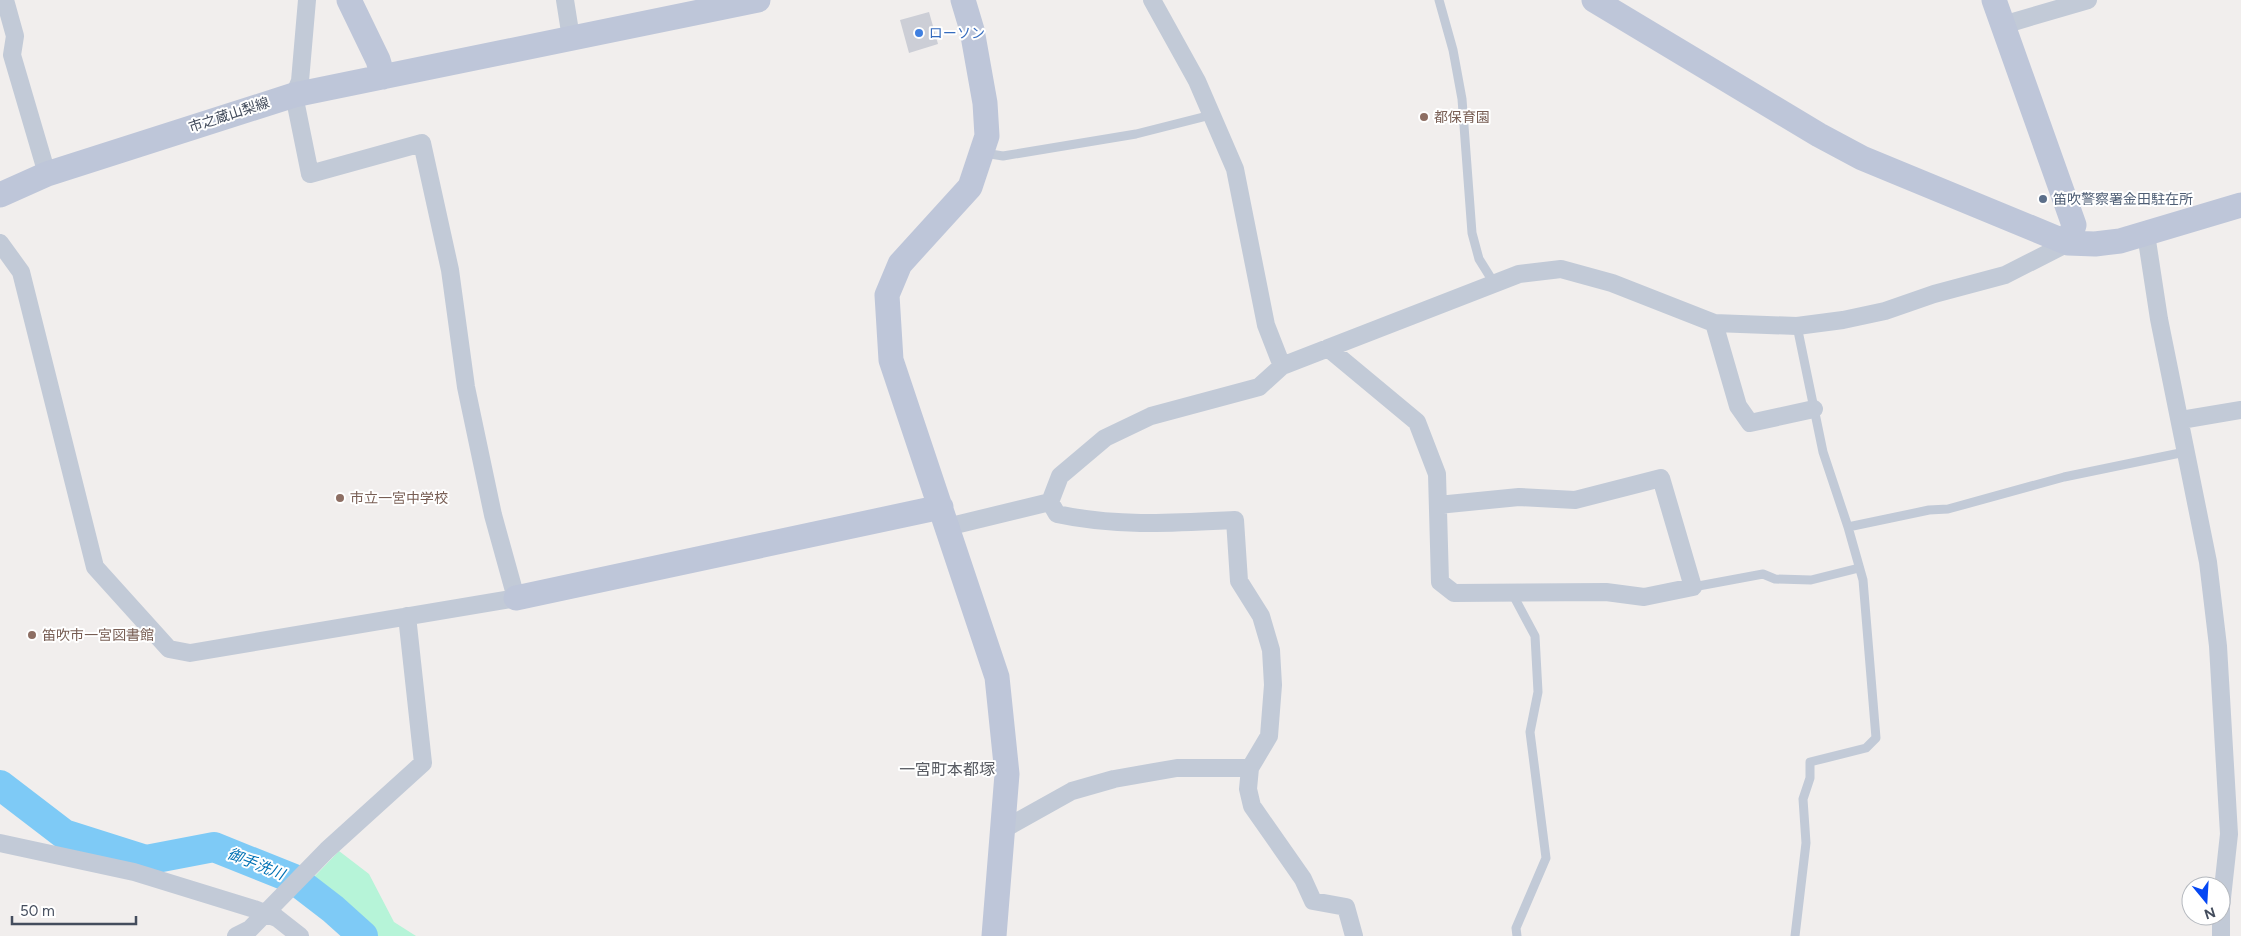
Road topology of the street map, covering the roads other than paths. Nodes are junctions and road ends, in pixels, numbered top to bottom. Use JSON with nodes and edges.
{"nodes":[{"id":1,"x":5,"y":0,"type":"edge"},
{"id":2,"x":307,"y":0,"type":"edge"},
{"id":3,"x":349,"y":0,"type":"edge"},
{"id":4,"x":565,"y":0,"type":"edge"},
{"id":5,"x":758,"y":0,"type":"edge"},
{"id":6,"x":963,"y":0,"type":"edge"},
{"id":7,"x":1152,"y":0,"type":"edge"},
{"id":8,"x":1439,"y":0,"type":"edge"},
{"id":9,"x":1594,"y":0,"type":"edge"},
{"id":10,"x":1994,"y":0,"type":"edge"},
{"id":11,"x":2088,"y":0,"type":"edge"},
{"id":12,"x":2003,"y":25,"type":"junction"},
{"id":13,"x":571,"y":38,"type":"junction"},
{"id":14,"x":383,"y":77,"type":"junction"},
{"id":15,"x":294,"y":95,"type":"junction"},
{"id":16,"x":1212,"y":115,"type":"junction"},
{"id":17,"x":982,"y":153,"type":"junction"},
{"id":18,"x":47,"y":174,"type":"junction"},
{"id":19,"x":0,"y":195,"type":"edge"},
{"id":20,"x":2241,"y":205,"type":"edge"},
{"id":21,"x":2146,"y":234,"type":"junction"},
{"id":22,"x":0,"y":243,"type":"edge"},
{"id":23,"x":2068,"y":243,"type":"junction"},
{"id":24,"x":1494,"y":283,"type":"junction"},
{"id":25,"x":1714,"y":323,"type":"junction"},
{"id":26,"x":1797,"y":326,"type":"junction"},
{"id":27,"x":1328,"y":348,"type":"junction"},
{"id":28,"x":1282,"y":366,"type":"junction"},
{"id":29,"x":1814,"y":410,"type":"junction"},
{"id":30,"x":2241,"y":410,"type":"edge"},
{"id":31,"x":2181,"y":420,"type":"junction"},
{"id":32,"x":2185,"y":452,"type":"junction"},
{"id":33,"x":1050,"y":502,"type":"junction"},
{"id":34,"x":1438,"y":505,"type":"junction"},
{"id":35,"x":944,"y":517,"type":"junction"},
{"id":36,"x":1848,"y":526,"type":"junction"},
{"id":37,"x":1859,"y":568,"type":"junction"},
{"id":38,"x":1693,"y":588,"type":"junction"},
{"id":39,"x":1512,"y":593,"type":"junction"},
{"id":40,"x":516,"y":598,"type":"junction"},
{"id":41,"x":407,"y":616,"type":"junction"},
{"id":42,"x":1250,"y":768,"type":"junction"},
{"id":43,"x":1004,"y":829,"type":"junction"},
{"id":44,"x":0,"y":843,"type":"edge"},
{"id":45,"x":267,"y":913,"type":"junction"},
{"id":46,"x":236,"y":936,"type":"edge"},
{"id":47,"x":300,"y":936,"type":"edge"},
{"id":48,"x":994,"y":936,"type":"edge"},
{"id":49,"x":1354,"y":936,"type":"edge"},
{"id":50,"x":1516,"y":936,"type":"edge"},
{"id":51,"x":1795,"y":936,"type":"edge"},
{"id":52,"x":2221,"y":936,"type":"edge"}],
"edges":[{"from":1,"to":18,"type":"street"},
{"from":2,"to":15,"type":"street"},
{"from":3,"to":14,"type":"street"},
{"from":4,"to":13,"type":"street"},
{"from":5,"to":13,"type":"street","name":"市之蔵山梨線"},
{"from":6,"to":17,"type":"street"},
{"from":7,"to":16,"type":"street"},
{"from":8,"to":24,"type":"lane"},
{"from":9,"to":23,"type":"street"},
{"from":10,"to":12,"type":"street"},
{"from":11,"to":12,"type":"street"},
{"from":12,"to":23,"type":"street"},
{"from":13,"to":14,"type":"street","name":"市之蔵山梨線"},
{"from":14,"to":15,"type":"street","name":"市之蔵山梨線"},
{"from":15,"to":18,"type":"street","name":"市之蔵山梨線"},
{"from":15,"to":40,"type":"street"},
{"from":16,"to":17,"type":"lane"},
{"from":16,"to":28,"type":"street"},
{"from":17,"to":35,"type":"street"},
{"from":18,"to":19,"type":"street","name":"市之蔵山梨線"},
{"from":20,"to":21,"type":"street"},
{"from":21,"to":23,"type":"street"},
{"from":21,"to":31,"type":"street"},
{"from":22,"to":41,"type":"street"},
{"from":23,"to":26,"type":"street"},
{"from":24,"to":25,"type":"street"},
{"from":24,"to":27,"type":"street"},
{"from":25,"to":26,"type":"street"},
{"from":25,"to":29,"type":"street"},
{"from":26,"to":29,"type":"lane"},
{"from":27,"to":28,"type":"street"},
{"from":27,"to":34,"type":"street"},
{"from":28,"to":33,"type":"street"},
{"from":29,"to":36,"type":"lane"},
{"from":30,"to":31,"type":"street"},
{"from":31,"to":32,"type":"street"},
{"from":32,"to":36,"type":"lane"},
{"from":32,"to":52,"type":"street"},
{"from":33,"to":35,"type":"street"},
{"from":33,"to":42,"type":"street"},
{"from":34,"to":38,"type":"street"},
{"from":34,"to":39,"type":"street"},
{"from":35,"to":40,"type":"street"},
{"from":35,"to":43,"type":"street"},
{"from":36,"to":37,"type":"lane"},
{"from":37,"to":38,"type":"lane"},
{"from":37,"to":51,"type":"lane"},
{"from":38,"to":39,"type":"street"},
{"from":39,"to":50,"type":"lane"},
{"from":40,"to":41,"type":"street"},
{"from":41,"to":45,"type":"street"},
{"from":42,"to":43,"type":"street"},
{"from":42,"to":49,"type":"street"},
{"from":43,"to":48,"type":"street"},
{"from":44,"to":45,"type":"street"},
{"from":45,"to":46,"type":"street"},
{"from":45,"to":47,"type":"street"}]}
